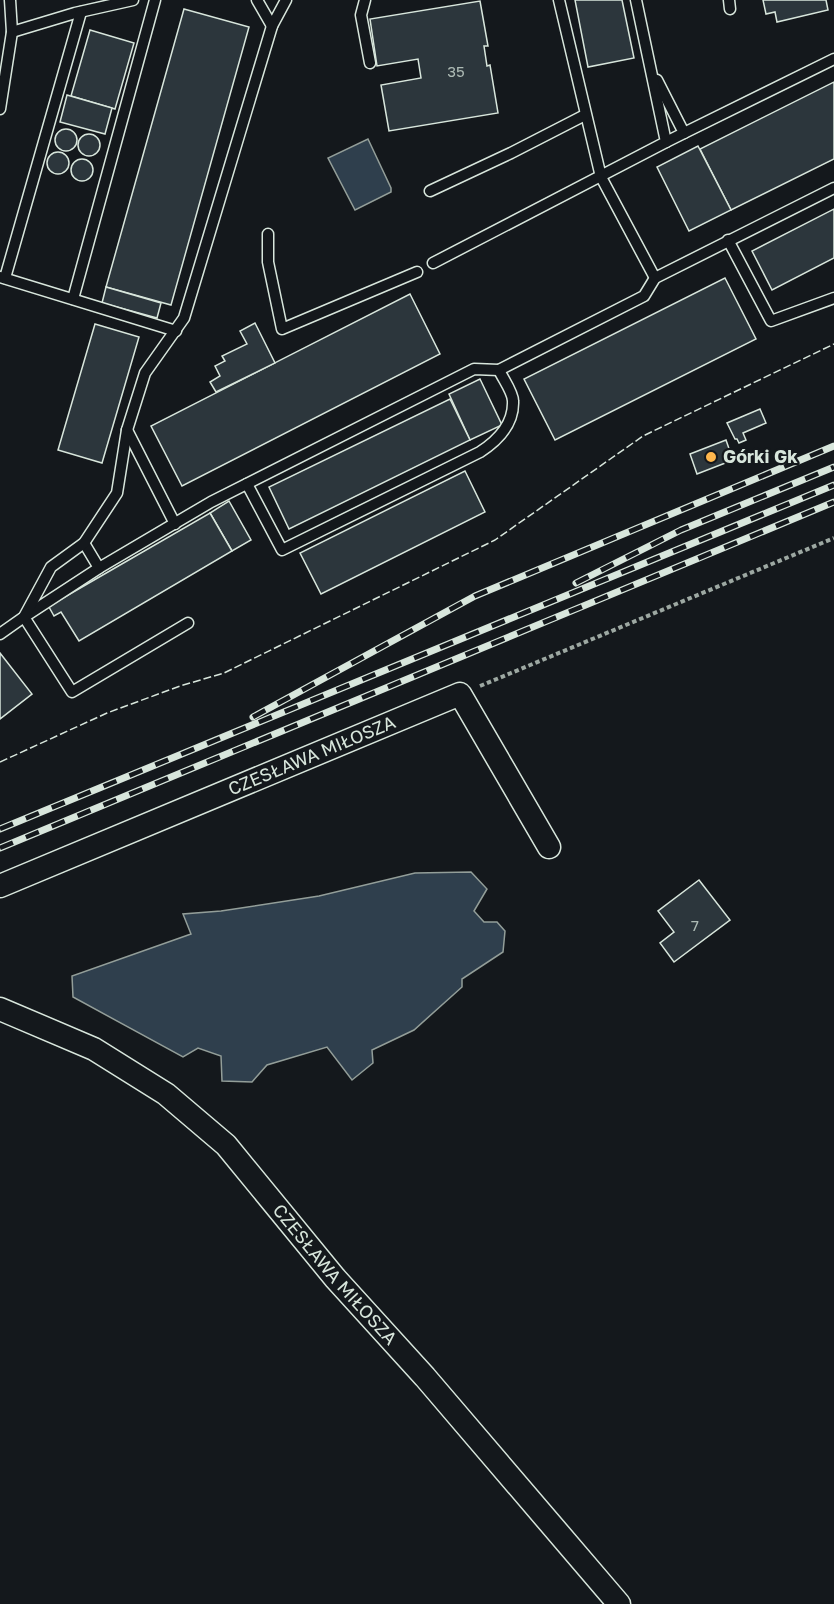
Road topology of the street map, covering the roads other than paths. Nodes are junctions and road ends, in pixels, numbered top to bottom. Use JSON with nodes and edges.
{"nodes":[{"id":1,"x":10,"y":0,"type":"edge"},
{"id":2,"x":133,"y":0,"type":"edge"},
{"id":3,"x":155,"y":0,"type":"edge"},
{"id":4,"x":257,"y":0,"type":"edge"},
{"id":5,"x":285,"y":0,"type":"edge"},
{"id":6,"x":365,"y":0,"type":"edge"},
{"id":7,"x":559,"y":0,"type":"edge"},
{"id":8,"x":636,"y":0,"type":"edge"},
{"id":9,"x":81,"y":12,"type":"junction"},
{"id":10,"x":272,"y":26,"type":"junction"},
{"id":11,"x":12,"y":32,"type":"junction"},
{"id":12,"x":834,"y":59,"type":"edge"},
{"id":13,"x":370,"y":63,"type":"dead end"},
{"id":14,"x":650,"y":68,"type":"junction"},
{"id":15,"x":0,"y":109,"type":"edge"},
{"id":16,"x":585,"y":115,"type":"junction"},
{"id":17,"x":684,"y":133,"type":"junction"},
{"id":18,"x":666,"y":142,"type":"junction"},
{"id":19,"x":601,"y":177,"type":"junction"},
{"id":20,"x":834,"y":188,"type":"edge"},
{"id":21,"x":430,"y":191,"type":"dead end"},
{"id":22,"x":268,"y":234,"type":"dead end"},
{"id":23,"x":728,"y":240,"type":"junction"},
{"id":24,"x":433,"y":262,"type":"dead end"},
{"id":25,"x":417,"y":272,"type":"dead end"},
{"id":26,"x":2,"y":278,"type":"edge"},
{"id":27,"x":655,"y":278,"type":"junction"},
{"id":28,"x":834,"y":298,"type":"edge"},
{"id":29,"x":73,"y":299,"type":"junction"},
{"id":30,"x":176,"y":331,"type":"junction"},
{"id":31,"x":499,"y":370,"type":"junction"},
{"id":32,"x":127,"y":430,"type":"junction"},
{"id":33,"x":247,"y":484,"type":"junction"},
{"id":34,"x":175,"y":524,"type":"junction"},
{"id":35,"x":84,"y":543,"type":"junction"},
{"id":36,"x":99,"y":568,"type":"junction"},
{"id":37,"x":24,"y":617,"type":"junction"},
{"id":38,"x":188,"y":623,"type":"dead end"},
{"id":39,"x":0,"y":634,"type":"edge"},
{"id":40,"x":549,"y":847,"type":"dead end"},
{"id":41,"x":0,"y":885,"type":"edge"},
{"id":42,"x":0,"y":1009,"type":"edge"},
{"id":43,"x":619,"y":1604,"type":"edge"}],
"edges":[{"from":1,"to":11,"type":"lane"},
{"from":2,"to":9,"type":"lane"},
{"from":3,"to":29,"type":"lane"},
{"from":4,"to":10,"type":"lane"},
{"from":5,"to":10,"type":"lane"},
{"from":6,"to":13,"type":"lane"},
{"from":7,"to":16,"type":"lane"},
{"from":8,"to":14,"type":"lane"},
{"from":9,"to":11,"type":"lane"},
{"from":9,"to":26,"type":"lane"},
{"from":10,"to":30,"type":"lane"},
{"from":11,"to":15,"type":"lane"},
{"from":12,"to":17,"type":"lane"},
{"from":14,"to":17,"type":"lane"},
{"from":14,"to":18,"type":"lane"},
{"from":16,"to":19,"type":"lane"},
{"from":16,"to":21,"type":"lane"},
{"from":17,"to":18,"type":"lane"},
{"from":18,"to":19,"type":"lane"},
{"from":19,"to":24,"type":"lane"},
{"from":19,"to":27,"type":"lane"},
{"from":20,"to":23,"type":"lane"},
{"from":22,"to":25,"type":"lane"},
{"from":23,"to":27,"type":"lane"},
{"from":23,"to":28,"type":"lane"},
{"from":26,"to":29,"type":"lane"},
{"from":27,"to":31,"type":"lane"},
{"from":29,"to":30,"type":"lane"},
{"from":30,"to":32,"type":"lane"},
{"from":31,"to":33,"type":"lane"},
{"from":31,"to":33,"type":"lane"},
{"from":32,"to":34,"type":"lane"},
{"from":32,"to":35,"type":"lane"},
{"from":33,"to":34,"type":"lane"},
{"from":34,"to":36,"type":"lane"},
{"from":35,"to":36,"type":"lane"},
{"from":35,"to":37,"type":"lane"},
{"from":36,"to":37,"type":"lane"},
{"from":37,"to":38,"type":"lane"},
{"from":37,"to":39,"type":"lane"},
{"from":40,"to":41,"type":"street","name":"CZESŁAWA MIŁOSZA"},
{"from":42,"to":43,"type":"street","name":"CZESŁAWA MIŁOSZA"}]}
